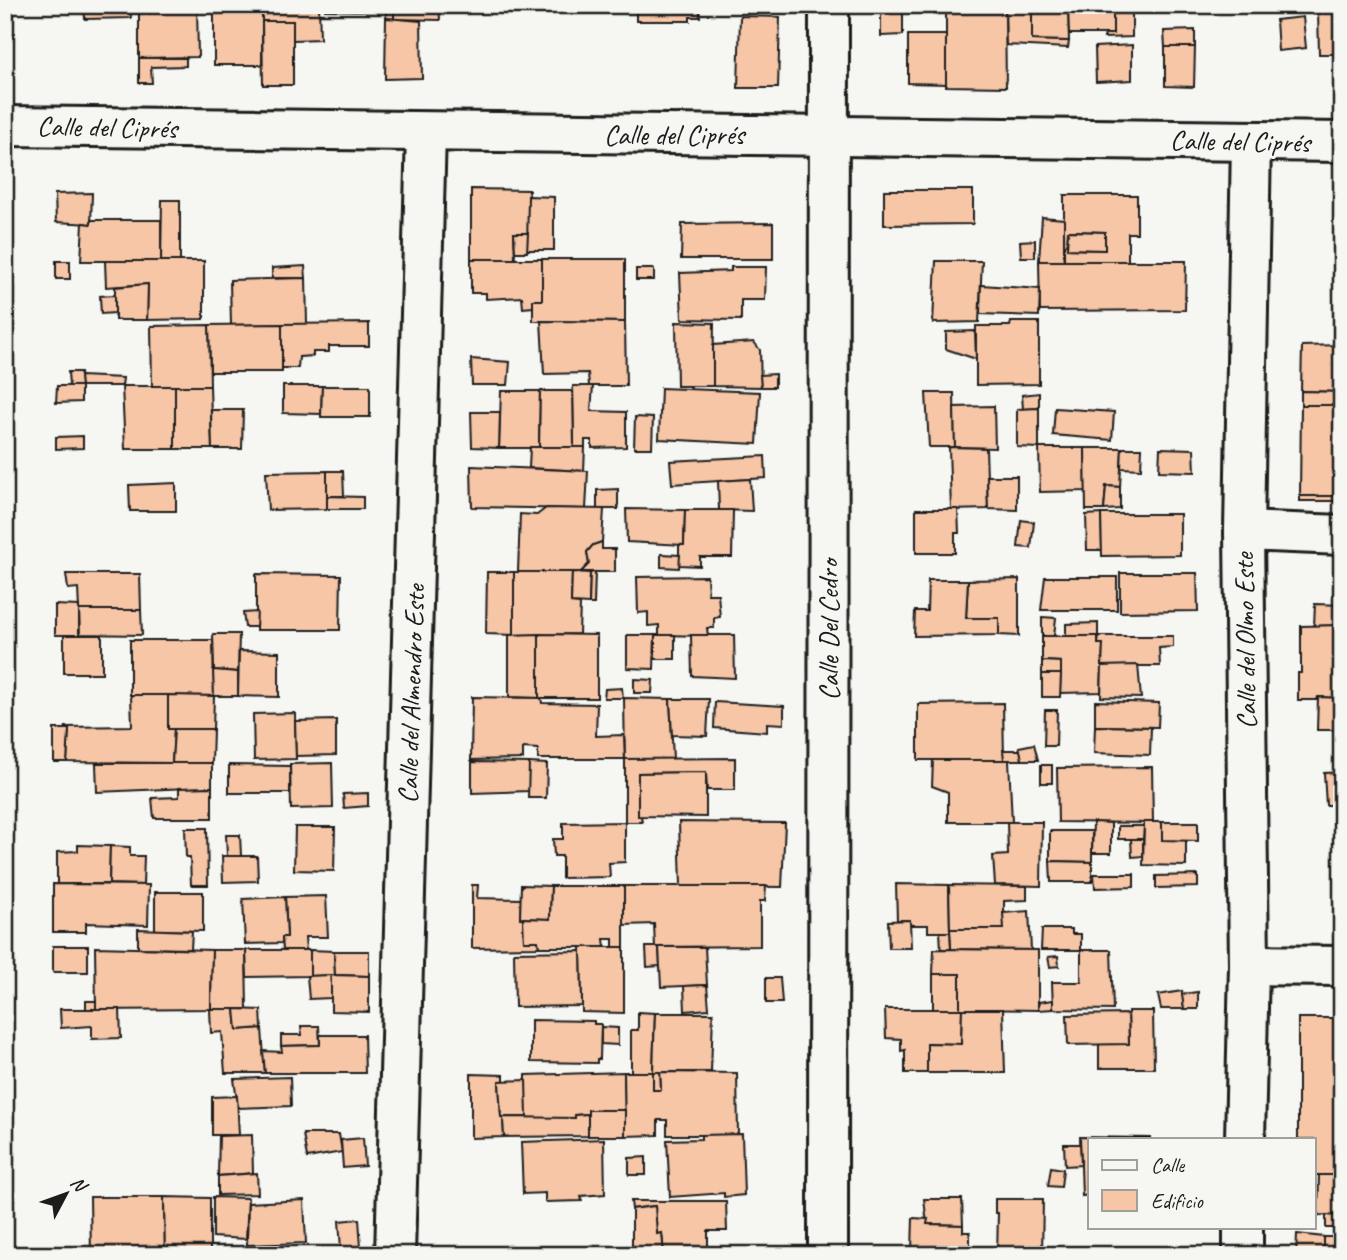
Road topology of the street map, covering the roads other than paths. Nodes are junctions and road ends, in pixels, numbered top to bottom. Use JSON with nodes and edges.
{"nodes":[{"id":1,"x":829,"y":5,"type":"edge"},
{"id":2,"x":5,"y":126,"type":"edge"},
{"id":3,"x":426,"y":133,"type":"junction"},
{"id":4,"x":829,"y":135,"type":"junction"},
{"id":5,"x":1251,"y":142,"type":"junction"},
{"id":6,"x":1342,"y":142,"type":"edge"},
{"id":7,"x":1244,"y":531,"type":"junction"},
{"id":8,"x":1342,"y":535,"type":"edge"},
{"id":9,"x":1249,"y":965,"type":"junction"},
{"id":10,"x":1342,"y":966,"type":"edge"},
{"id":11,"x":1245,"y":1138,"type":"edge"},
{"id":12,"x":1243,"y":1228,"type":"edge"},
{"id":13,"x":395,"y":1255,"type":"edge"},
{"id":14,"x":828,"y":1255,"type":"edge"},
{"id":15,"x":1243,"y":1255,"type":"edge"}],
"edges":[{"from":1,"to":4,"type":"street","name":"Calle Del Cedro"},
{"from":2,"to":3,"type":"street","name":"Calle del Ciprés"},
{"from":3,"to":4,"type":"street","name":"Calle del Ciprés"},
{"from":3,"to":13,"type":"street","name":"Calle del Almendro Este"},
{"from":4,"to":5,"type":"street","name":"Calle del Ciprés"},
{"from":4,"to":14,"type":"street","name":"Calle Del Cedro"},
{"from":5,"to":6,"type":"street","name":"Calle del Ciprés"},
{"from":5,"to":7,"type":"street","name":"Calle del Olmo Este"},
{"from":7,"to":8,"type":"street"},
{"from":7,"to":9,"type":"street","name":"Calle del Olmo Este"},
{"from":9,"to":10,"type":"street"},
{"from":9,"to":11,"type":"street","name":"Calle del Olmo Este"},
{"from":12,"to":15,"type":"street"}]}
